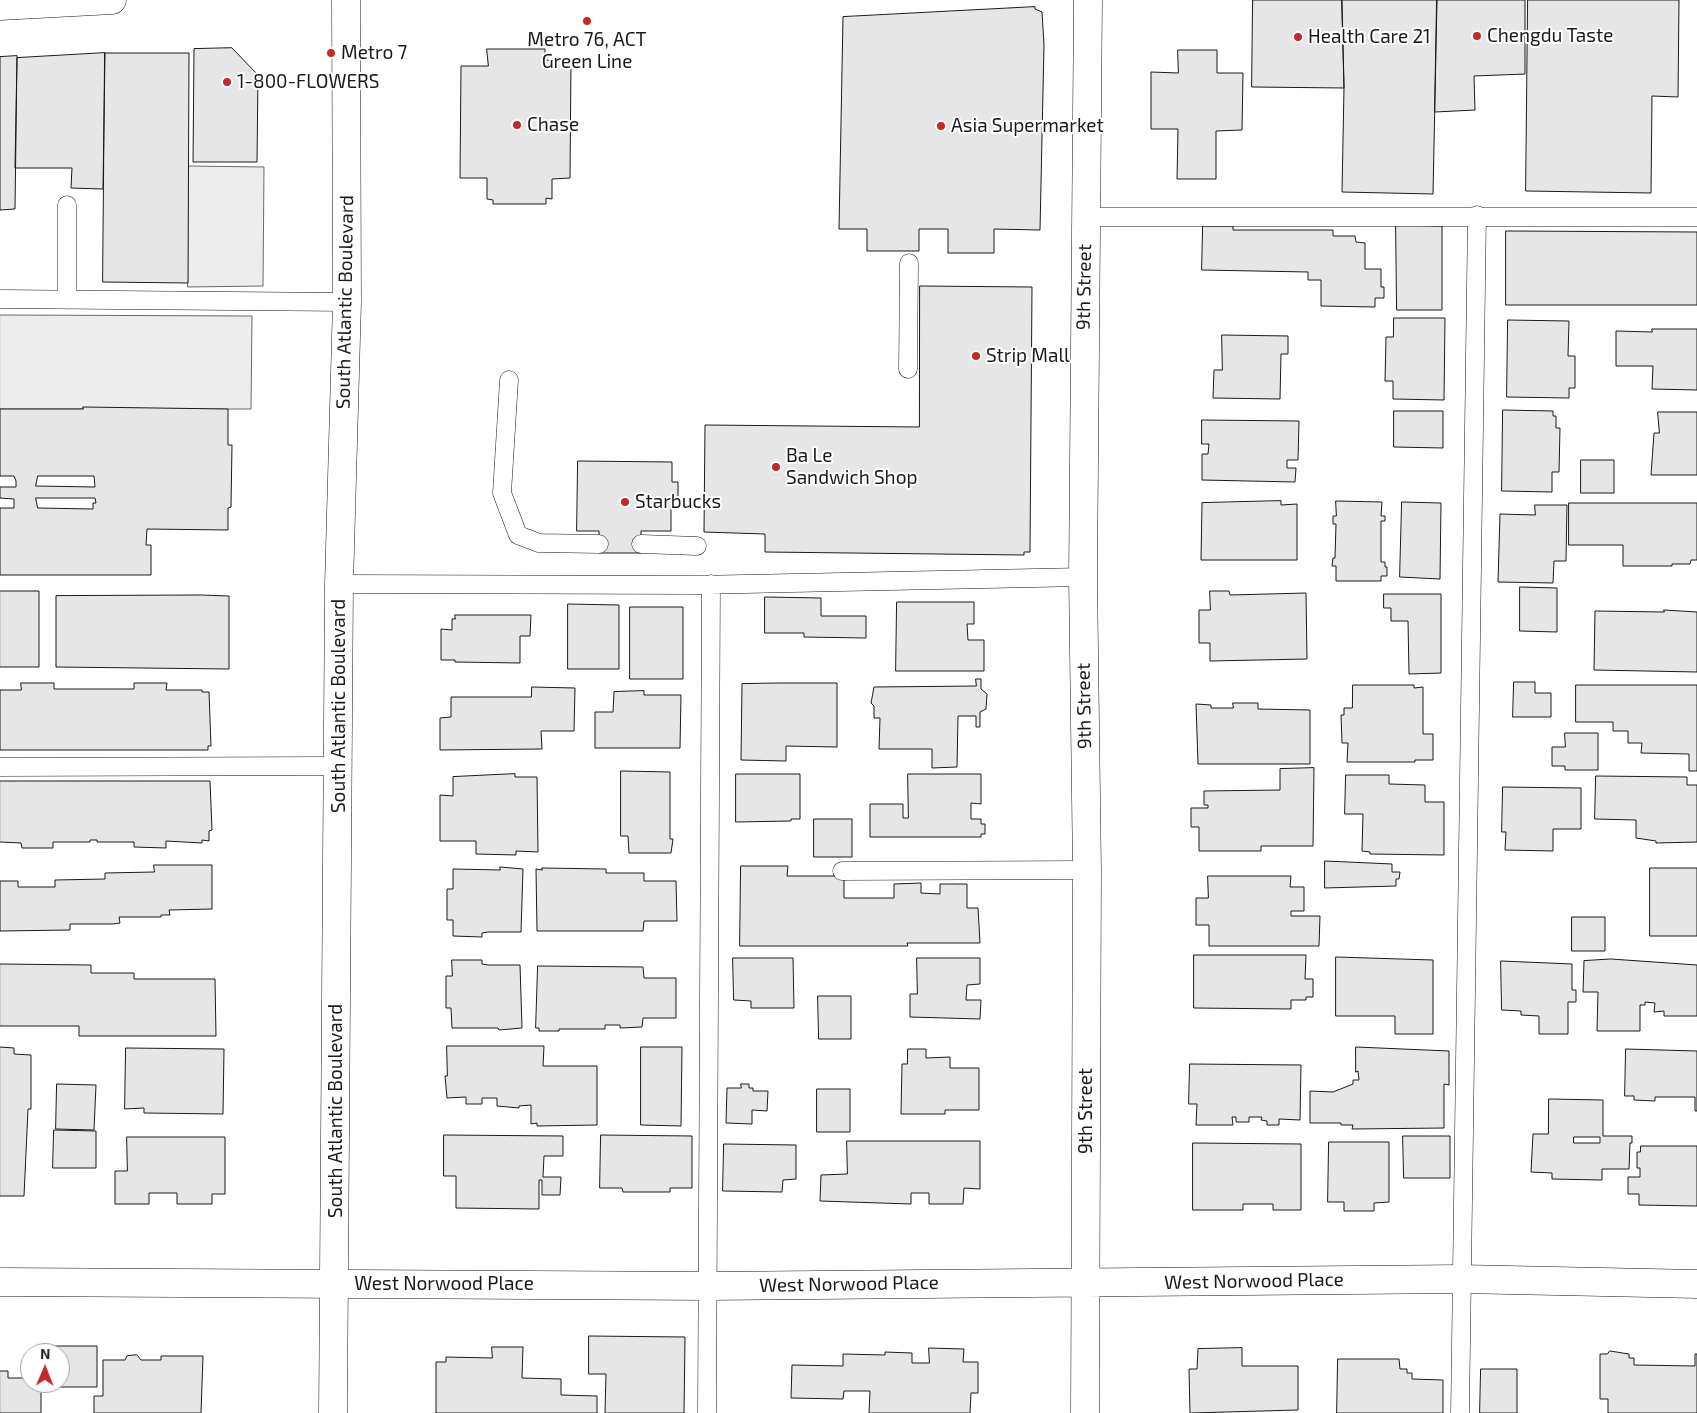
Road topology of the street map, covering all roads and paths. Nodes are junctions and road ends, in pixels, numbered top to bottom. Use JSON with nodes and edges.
{"nodes":[{"id":1,"x":112,"y":0,"type":"edge"},
{"id":2,"x":346,"y":0,"type":"edge"},
{"id":3,"x":1088,"y":0,"type":"edge"},
{"id":4,"x":0,"y":6,"type":"edge"},
{"id":5,"x":67,"y":205,"type":"dead end"},
{"id":6,"x":1477,"y":215,"type":"junction"},
{"id":7,"x":1085,"y":216,"type":"junction"},
{"id":8,"x":1697,"y":217,"type":"edge"},
{"id":9,"x":909,"y":263,"type":"dead end"},
{"id":10,"x":0,"y":299,"type":"edge"},
{"id":11,"x":67,"y":300,"type":"junction"},
{"id":12,"x":347,"y":302,"type":"junction"},
{"id":13,"x":908,"y":369,"type":"dead end"},
{"id":14,"x":509,"y":380,"type":"dead end"},
{"id":15,"x":599,"y":544,"type":"dead end"},
{"id":16,"x":641,"y":544,"type":"dead end"},
{"id":17,"x":697,"y":546,"type":"dead end"},
{"id":18,"x":1083,"y":577,"type":"junction"},
{"id":19,"x":340,"y":584,"type":"junction"},
{"id":20,"x":711,"y":584,"type":"junction"},
{"id":21,"x":338,"y":766,"type":"junction"},
{"id":22,"x":0,"y":767,"type":"edge"},
{"id":23,"x":1087,"y":870,"type":"junction"},
{"id":24,"x":842,"y":871,"type":"dead end"},
{"id":25,"x":1462,"y":1279,"type":"junction"},
{"id":26,"x":1086,"y":1281,"type":"junction"},
{"id":27,"x":0,"y":1282,"type":"edge"},
{"id":28,"x":334,"y":1284,"type":"junction"},
{"id":29,"x":1697,"y":1284,"type":"edge"},
{"id":30,"x":709,"y":1286,"type":"junction"},
{"id":31,"x":333,"y":1413,"type":"edge"},
{"id":32,"x":707,"y":1413,"type":"edge"},
{"id":33,"x":1085,"y":1413,"type":"edge"},
{"id":34,"x":1460,"y":1413,"type":"edge"}],
"edges":[{"from":1,"to":4,"type":"street"},
{"from":2,"to":12,"type":"street","name":"South Atlantic Boulevard"},
{"from":3,"to":7,"type":"street","name":"9th Street"},
{"from":5,"to":11,"type":"lane"},
{"from":6,"to":7,"type":"lane"},
{"from":6,"to":8,"type":"lane"},
{"from":6,"to":25,"type":"lane"},
{"from":7,"to":18,"type":"street","name":"9th Street"},
{"from":9,"to":13,"type":"lane"},
{"from":10,"to":11,"type":"lane"},
{"from":11,"to":12,"type":"lane"},
{"from":12,"to":19,"type":"street","name":"South Atlantic Boulevard"},
{"from":14,"to":15,"type":"lane"},
{"from":16,"to":17,"type":"lane"},
{"from":18,"to":20,"type":"lane"},
{"from":18,"to":23,"type":"street","name":"9th Street"},
{"from":19,"to":20,"type":"lane"},
{"from":19,"to":21,"type":"street","name":"South Atlantic Boulevard"},
{"from":20,"to":30,"type":"lane"},
{"from":21,"to":22,"type":"lane"},
{"from":21,"to":28,"type":"street","name":"South Atlantic Boulevard"},
{"from":23,"to":24,"type":"lane"},
{"from":23,"to":26,"type":"street","name":"9th Street"},
{"from":25,"to":26,"type":"street","name":"West Norwood Place"},
{"from":25,"to":29,"type":"street","name":"West Norwood Place"},
{"from":25,"to":34,"type":"lane"},
{"from":26,"to":30,"type":"street","name":"West Norwood Place"},
{"from":26,"to":33,"type":"street","name":"9th Street"},
{"from":27,"to":28,"type":"street","name":"West Norwood Place"},
{"from":28,"to":30,"type":"street","name":"West Norwood Place"},
{"from":28,"to":31,"type":"street","name":"South Atlantic Boulevard"},
{"from":30,"to":32,"type":"lane"}]}
